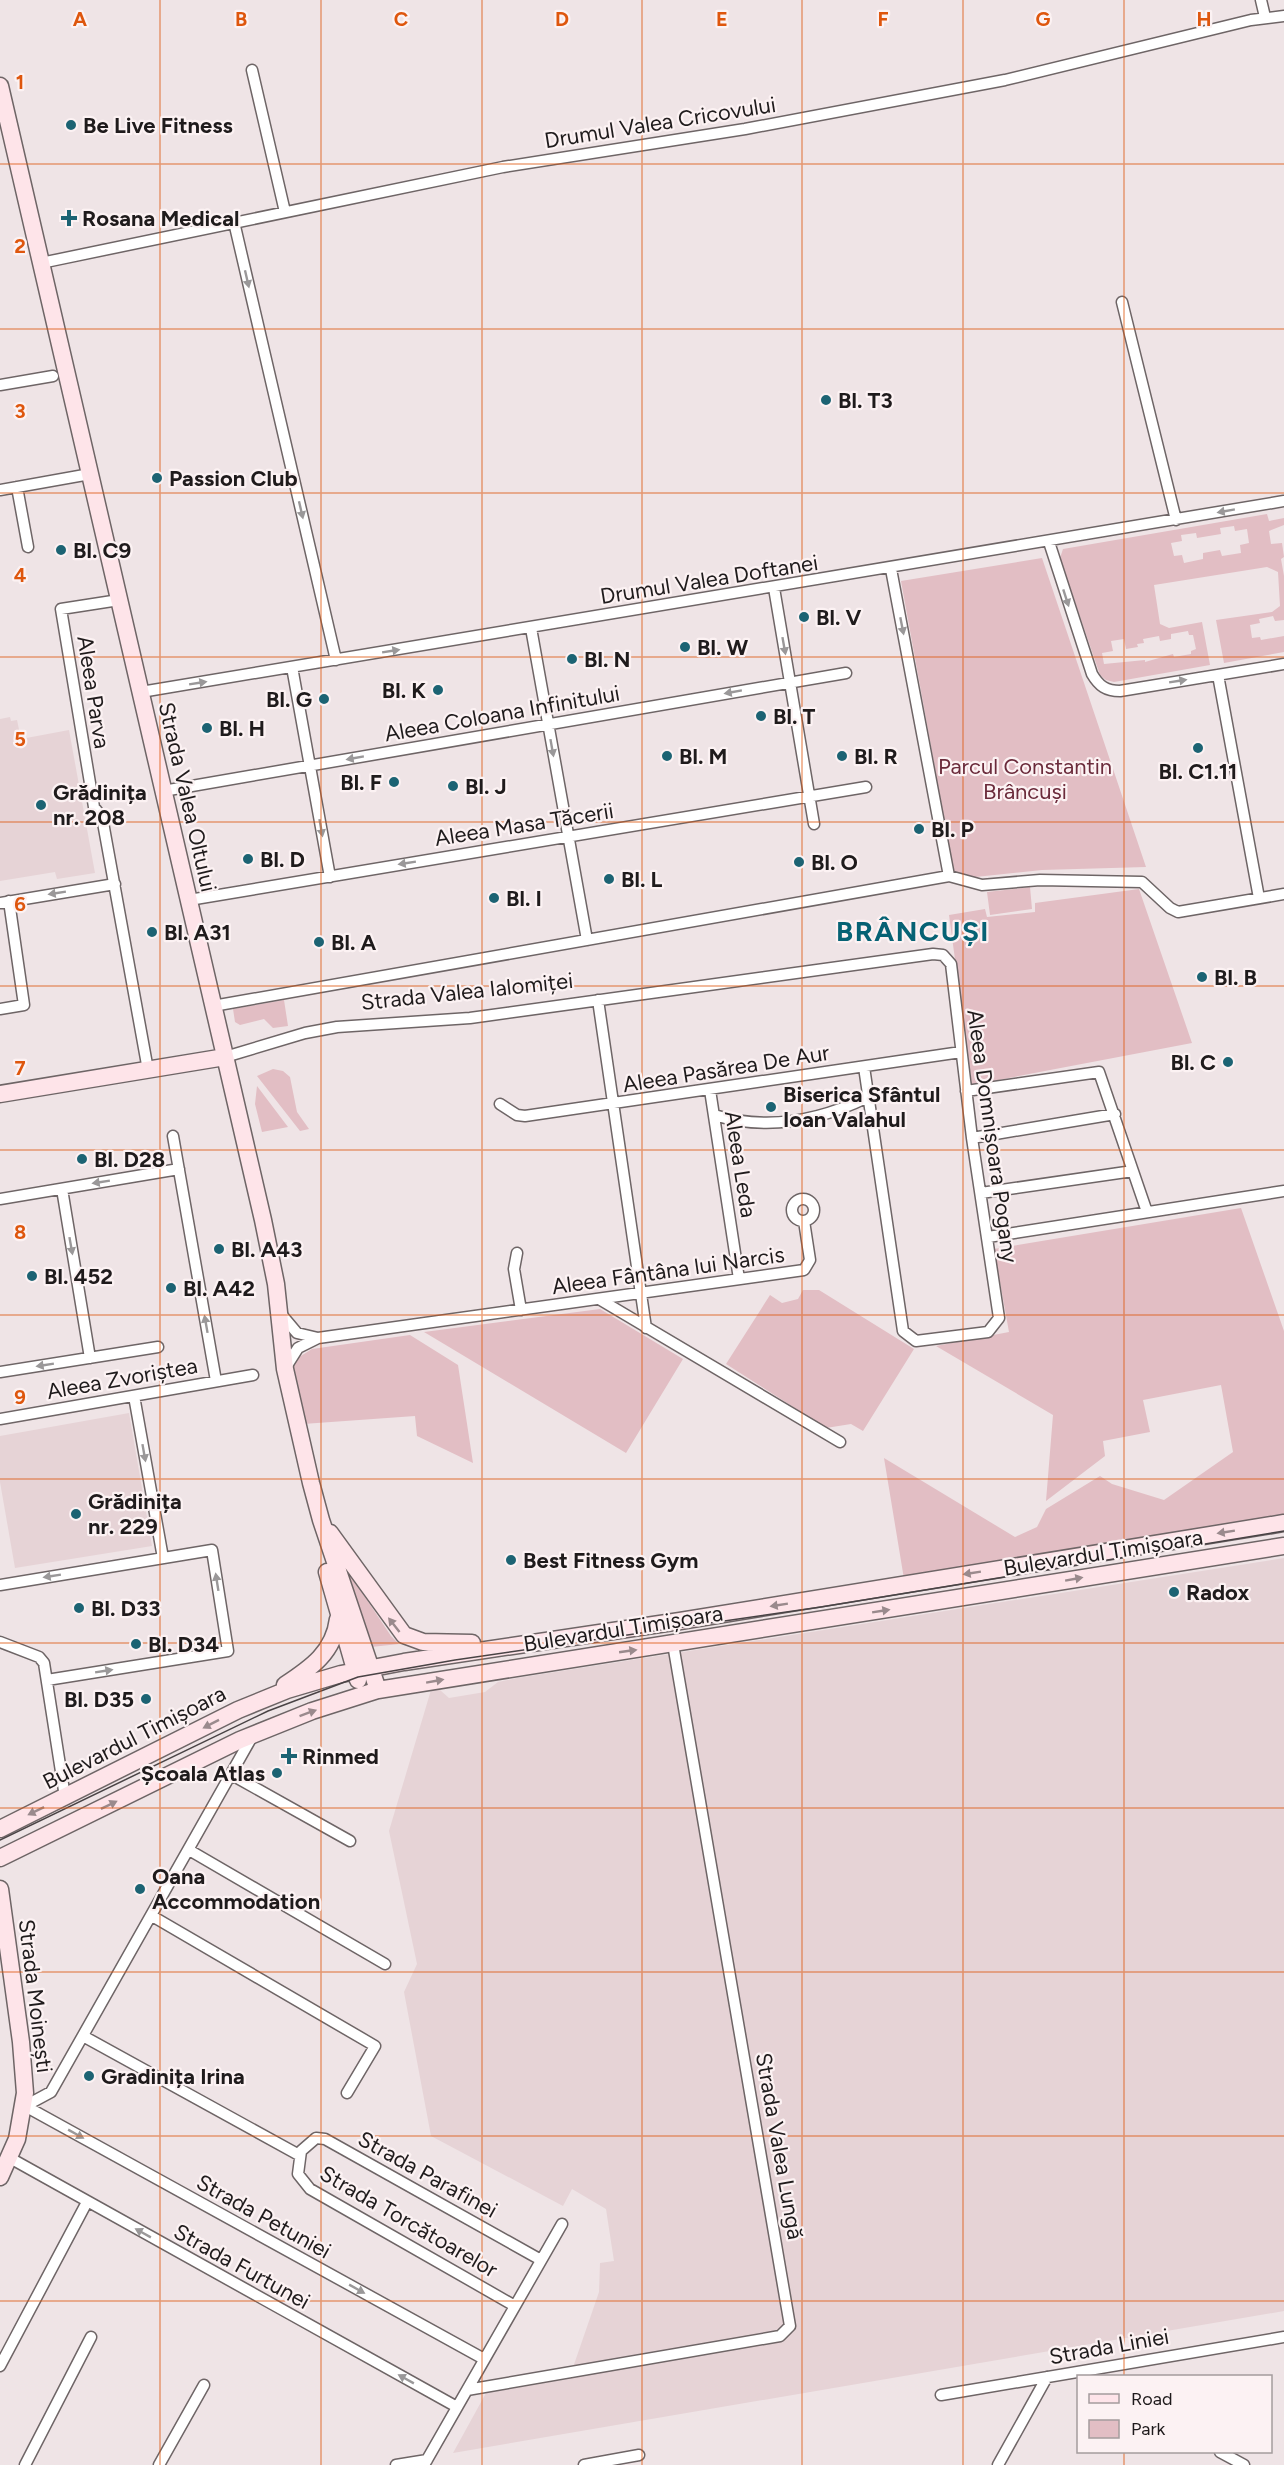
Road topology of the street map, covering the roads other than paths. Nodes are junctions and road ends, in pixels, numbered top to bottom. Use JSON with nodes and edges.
{"nodes":[{"id":1,"x":1261,"y":0,"type":"edge"},
{"id":2,"x":1284,"y":16,"type":"edge"},
{"id":3,"x":1265,"y":17,"type":"junction"},
{"id":4,"x":252,"y":70,"type":"dead end"},
{"id":5,"x":0,"y":86,"type":"edge"},
{"id":6,"x":4,"y":121,"type":"edge"},
{"id":7,"x":285,"y":212,"type":"junction"},
{"id":8,"x":234,"y":222,"type":"junction"},
{"id":9,"x":41,"y":263,"type":"junction"},
{"id":10,"x":1122,"y":302,"type":"dead end"},
{"id":11,"x":53,"y":376,"type":"dead end"},
{"id":12,"x":0,"y":385,"type":"edge"},
{"id":13,"x":90,"y":474,"type":"junction"},
{"id":14,"x":17,"y":487,"type":"junction"},
{"id":15,"x":0,"y":490,"type":"edge"},
{"id":16,"x":1284,"y":501,"type":"edge"},
{"id":17,"x":1176,"y":520,"type":"junction"},
{"id":18,"x":1049,"y":542,"type":"junction"},
{"id":19,"x":28,"y":547,"type":"dead end"},
{"id":20,"x":891,"y":568,"type":"junction"},
{"id":21,"x":774,"y":588,"type":"junction"},
{"id":22,"x":119,"y":600,"type":"junction"},
{"id":23,"x":531,"y":628,"type":"junction"},
{"id":24,"x":336,"y":660,"type":"junction"},
{"id":25,"x":1284,"y":664,"type":"edge"},
{"id":26,"x":292,"y":667,"type":"junction"},
{"id":27,"x":846,"y":673,"type":"dead end"},
{"id":28,"x":1218,"y":675,"type":"junction"},
{"id":29,"x":791,"y":682,"type":"junction"},
{"id":30,"x":141,"y":692,"type":"junction"},
{"id":31,"x":548,"y":724,"type":"junction"},
{"id":32,"x":310,"y":766,"type":"junction"},
{"id":33,"x":866,"y":787,"type":"dead end"},
{"id":34,"x":163,"y":791,"type":"junction"},
{"id":35,"x":809,"y":797,"type":"junction"},
{"id":36,"x":814,"y":824,"type":"dead end"},
{"id":37,"x":568,"y":836,"type":"junction"},
{"id":38,"x":949,"y":876,"type":"junction"},
{"id":39,"x":330,"y":877,"type":"junction"},
{"id":40,"x":115,"y":884,"type":"junction"},
{"id":41,"x":1284,"y":894,"type":"edge"},
{"id":42,"x":1259,"y":898,"type":"junction"},
{"id":43,"x":189,"y":900,"type":"junction"},
{"id":44,"x":4,"y":902,"type":"edge"},
{"id":45,"x":587,"y":940,"type":"junction"},
{"id":46,"x":943,"y":955,"type":"joint"},
{"id":47,"x":598,"y":1000,"type":"junction"},
{"id":48,"x":213,"y":1006,"type":"junction"},
{"id":49,"x":0,"y":1009,"type":"edge"},
{"id":50,"x":961,"y":1052,"type":"junction"},
{"id":51,"x":225,"y":1058,"type":"junction"},
{"id":52,"x":864,"y":1067,"type":"junction"},
{"id":53,"x":148,"y":1070,"type":"junction"},
{"id":54,"x":710,"y":1090,"type":"junction"},
{"id":55,"x":966,"y":1091,"type":"junction"},
{"id":56,"x":0,"y":1094,"type":"edge"},
{"id":57,"x":868,"y":1097,"type":"junction"},
{"id":58,"x":500,"y":1104,"type":"dead end"},
{"id":59,"x":614,"y":1104,"type":"junction"},
{"id":60,"x":1115,"y":1114,"type":"junction"},
{"id":61,"x":714,"y":1115,"type":"junction"},
{"id":62,"x":173,"y":1136,"type":"dead end"},
{"id":63,"x":972,"y":1138,"type":"junction"},
{"id":64,"x":179,"y":1169,"type":"junction"},
{"id":65,"x":1133,"y":1171,"type":"junction"},
{"id":66,"x":62,"y":1189,"type":"junction"},
{"id":67,"x":1284,"y":1191,"type":"edge"},
{"id":68,"x":981,"y":1194,"type":"junction"},
{"id":69,"x":0,"y":1199,"type":"edge"},
{"id":70,"x":1146,"y":1212,"type":"junction"},
{"id":71,"x":804,"y":1221,"type":"dead end"},
{"id":72,"x":987,"y":1237,"type":"junction"},
{"id":73,"x":517,"y":1253,"type":"dead end"},
{"id":74,"x":739,"y":1279,"type":"junction"},
{"id":75,"x":640,"y":1293,"type":"junction"},
{"id":76,"x":599,"y":1299,"type":"junction"},
{"id":77,"x":521,"y":1310,"type":"junction"},
{"id":78,"x":280,"y":1313,"type":"junction"},
{"id":79,"x":646,"y":1328,"type":"junction"},
{"id":80,"x":318,"y":1338,"type":"junction"},
{"id":81,"x":158,"y":1347,"type":"dead end"},
{"id":82,"x":90,"y":1358,"type":"junction"},
{"id":83,"x":285,"y":1369,"type":"junction"},
{"id":84,"x":0,"y":1372,"type":"edge"},
{"id":85,"x":254,"y":1375,"type":"dead end"},
{"id":86,"x":216,"y":1382,"type":"junction"},
{"id":87,"x":134,"y":1396,"type":"junction"},
{"id":88,"x":0,"y":1419,"type":"edge"},
{"id":89,"x":840,"y":1442,"type":"dead end"},
{"id":90,"x":321,"y":1521,"type":"junction"},
{"id":91,"x":1284,"y":1523,"type":"edge"},
{"id":92,"x":1284,"y":1546,"type":"edge"},
{"id":93,"x":1135,"y":1547,"type":"junction"},
{"id":94,"x":163,"y":1558,"type":"junction"},
{"id":95,"x":1139,"y":1568,"type":"junction"},
{"id":96,"x":0,"y":1585,"type":"edge"},
{"id":97,"x":339,"y":1616,"type":"junction"},
{"id":98,"x":0,"y":1642,"type":"edge"},
{"id":99,"x":530,"y":1642,"type":"junction"},
{"id":100,"x":673,"y":1644,"type":"junction"},
{"id":101,"x":453,"y":1654,"type":"junction"},
{"id":102,"x":363,"y":1669,"type":"junction"},
{"id":103,"x":458,"y":1677,"type":"junction"},
{"id":104,"x":47,"y":1680,"type":"junction"},
{"id":105,"x":370,"y":1692,"type":"junction"},
{"id":106,"x":264,"y":1699,"type":"junction"},
{"id":107,"x":254,"y":1735,"type":"junction"},
{"id":108,"x":232,"y":1775,"type":"junction"},
{"id":109,"x":65,"y":1797,"type":"junction"},
{"id":110,"x":0,"y":1829,"type":"edge"},
{"id":111,"x":350,"y":1841,"type":"dead end"},
{"id":112,"x":189,"y":1850,"type":"junction"},
{"id":113,"x":0,"y":1858,"type":"edge"},
{"id":114,"x":0,"y":1889,"type":"edge"},
{"id":115,"x":152,"y":1916,"type":"junction"},
{"id":116,"x":385,"y":1964,"type":"dead end"},
{"id":117,"x":83,"y":2036,"type":"junction"},
{"id":118,"x":347,"y":2093,"type":"dead end"},
{"id":119,"x":24,"y":2106,"type":"junction"},
{"id":120,"x":299,"y":2155,"type":"junction"},
{"id":121,"x":10,"y":2158,"type":"junction"},
{"id":122,"x":0,"y":2177,"type":"edge"},
{"id":123,"x":87,"y":2202,"type":"junction"},
{"id":124,"x":562,"y":2224,"type":"dead end"},
{"id":125,"x":541,"y":2260,"type":"junction"},
{"id":126,"x":515,"y":2306,"type":"junction"},
{"id":127,"x":92,"y":2337,"type":"dead end"},
{"id":128,"x":1284,"y":2337,"type":"edge"},
{"id":129,"x":484,"y":2359,"type":"junction"},
{"id":130,"x":0,"y":2366,"type":"edge"},
{"id":131,"x":1084,"y":2374,"type":"edge"},
{"id":132,"x":1047,"y":2377,"type":"junction"},
{"id":133,"x":204,"y":2385,"type":"dead end"},
{"id":134,"x":467,"y":2390,"type":"junction"},
{"id":135,"x":941,"y":2395,"type":"dead end"},
{"id":136,"x":457,"y":2407,"type":"junction"},
{"id":137,"x":1223,"y":2453,"type":"edge"},
{"id":138,"x":639,"y":2456,"type":"dead end"},
{"id":139,"x":425,"y":2462,"type":"edge"},
{"id":140,"x":24,"y":2465,"type":"edge"},
{"id":141,"x":159,"y":2465,"type":"edge"},
{"id":142,"x":396,"y":2465,"type":"edge"},
{"id":143,"x":589,"y":2465,"type":"edge"},
{"id":144,"x":998,"y":2465,"type":"edge"},
{"id":145,"x":1244,"y":2465,"type":"edge"}],
"edges":[{"from":1,"to":3,"type":"street"},
{"from":2,"to":3,"type":"street","name":"Drumul Valea Cricovului"},
{"from":3,"to":7,"type":"street","name":"Drumul Valea Cricovului"},
{"from":4,"to":7,"type":"street"},
{"from":5,"to":6,"type":"main road","name":"Strada Valea Oltului"},
{"from":6,"to":9,"type":"main road","name":"Strada Valea Oltului"},
{"from":7,"to":8,"type":"street","name":"Drumul Valea Cricovului"},
{"from":8,"to":9,"type":"street","name":"Drumul Valea Cricovului"},
{"from":8,"to":24,"type":"street","one_way":true},
{"from":9,"to":13,"type":"main road","name":"Strada Valea Oltului"},
{"from":10,"to":17,"type":"street"},
{"from":11,"to":12,"type":"street"},
{"from":13,"to":14,"type":"street"},
{"from":13,"to":22,"type":"main road","name":"Strada Valea Oltului"},
{"from":14,"to":15,"type":"street"},
{"from":14,"to":19,"type":"street"},
{"from":16,"to":17,"type":"street","name":"Drumul Valea Doftanei","one_way":true},
{"from":17,"to":18,"type":"street","name":"Drumul Valea Doftanei"},
{"from":18,"to":20,"type":"street","name":"Drumul Valea Doftanei"},
{"from":18,"to":28,"type":"street","one_way":true},
{"from":20,"to":21,"type":"street","name":"Drumul Valea Doftanei"},
{"from":20,"to":38,"type":"street","one_way":true},
{"from":21,"to":23,"type":"street","name":"Drumul Valea Doftanei"},
{"from":21,"to":29,"type":"street","one_way":true},
{"from":22,"to":30,"type":"main road","name":"Strada Valea Oltului"},
{"from":22,"to":40,"type":"street","name":"Aleea Parva"},
{"from":24,"to":23,"type":"street","name":"Drumul Valea Doftanei","one_way":true},
{"from":23,"to":31,"type":"street"},
{"from":24,"to":26,"type":"street","name":"Drumul Valea Doftanei"},
{"from":25,"to":28,"type":"street"},
{"from":30,"to":26,"type":"street","name":"Drumul Valea Doftanei","one_way":true},
{"from":26,"to":32,"type":"street"},
{"from":27,"to":29,"type":"street","name":"Aleea Coloana Infinitului"},
{"from":28,"to":42,"type":"street"},
{"from":29,"to":31,"type":"street","name":"Aleea Coloana Infinitului","one_way":true},
{"from":29,"to":35,"type":"street"},
{"from":30,"to":34,"type":"main road","name":"Strada Valea Oltului"},
{"from":31,"to":32,"type":"street","name":"Aleea Coloana Infinitului","one_way":true},
{"from":31,"to":37,"type":"street","one_way":true},
{"from":32,"to":34,"type":"street","name":"Aleea Coloana Infinitului"},
{"from":32,"to":39,"type":"street","one_way":true},
{"from":33,"to":35,"type":"street","name":"Aleea Masa Tăcerii"},
{"from":34,"to":43,"type":"main road","name":"Strada Valea Oltului"},
{"from":35,"to":36,"type":"street"},
{"from":35,"to":37,"type":"street","name":"Aleea Masa Tăcerii"},
{"from":37,"to":39,"type":"street","name":"Aleea Masa Tăcerii","one_way":true},
{"from":37,"to":45,"type":"street"},
{"from":38,"to":42,"type":"street"},
{"from":38,"to":45,"type":"street"},
{"from":39,"to":43,"type":"street","name":"Aleea Masa Tăcerii"},
{"from":40,"to":44,"type":"street","one_way":true},
{"from":40,"to":53,"type":"street","name":"Aleea Parva"},
{"from":41,"to":42,"type":"street"},
{"from":43,"to":48,"type":"main road","name":"Strada Valea Oltului"},
{"from":44,"to":49,"type":"street"},
{"from":45,"to":48,"type":"street"},
{"from":46,"to":47,"type":"street","name":"Strada Valea Ialomiței"},
{"from":46,"to":50,"type":"street","name":"Aleea Domnișoara Pogany"},
{"from":47,"to":51,"type":"street","name":"Strada Valea Ialomiței"},
{"from":47,"to":59,"type":"street"},
{"from":48,"to":51,"type":"main road","name":"Strada Valea Oltului"},
{"from":50,"to":52,"type":"street","name":"Aleea Pasărea De Aur"},
{"from":50,"to":55,"type":"street","name":"Aleea Domnișoara Pogany"},
{"from":51,"to":53,"type":"main road","name":"Strada Valea Ialomiței"},
{"from":51,"to":78,"type":"main road","name":"Strada Valea Oltului"},
{"from":52,"to":54,"type":"street","name":"Aleea Pasărea De Aur"},
{"from":52,"to":57,"type":"street"},
{"from":53,"to":56,"type":"main road","name":"Strada Valea Ialomiței"},
{"from":54,"to":59,"type":"street","name":"Aleea Pasărea De Aur"},
{"from":54,"to":61,"type":"street","name":"Aleea Leda"},
{"from":55,"to":60,"type":"street"},
{"from":55,"to":63,"type":"street","name":"Aleea Domnișoara Pogany"},
{"from":57,"to":61,"type":"street","name":"Aleea Pasărea De Aur"},
{"from":57,"to":72,"type":"street","name":"Aleea Domnișoara Pogany"},
{"from":58,"to":59,"type":"street","name":"Aleea Pasărea De Aur"},
{"from":59,"to":75,"type":"street"},
{"from":60,"to":63,"type":"street"},
{"from":60,"to":65,"type":"street"},
{"from":61,"to":74,"type":"street","name":"Aleea Leda"},
{"from":62,"to":64,"type":"street","name":"Aleea Zvoriștea"},
{"from":63,"to":68,"type":"street","name":"Aleea Domnișoara Pogany"},
{"from":64,"to":66,"type":"street","one_way":true},
{"from":86,"to":64,"type":"street","name":"Aleea Zvoriștea","one_way":true},
{"from":65,"to":68,"type":"street"},
{"from":65,"to":70,"type":"street"},
{"from":66,"to":69,"type":"street"},
{"from":66,"to":82,"type":"street","one_way":true},
{"from":67,"to":70,"type":"street"},
{"from":68,"to":72,"type":"street","name":"Aleea Domnișoara Pogany"},
{"from":70,"to":72,"type":"street"},
{"from":71,"to":74,"type":"street","name":"Aleea Fântâna lui Narcis"},
{"from":73,"to":77,"type":"street"},
{"from":74,"to":75,"type":"street","name":"Aleea Fântâna lui Narcis"},
{"from":75,"to":76,"type":"street","name":"Aleea Fântâna lui Narcis"},
{"from":75,"to":79,"type":"street"},
{"from":76,"to":77,"type":"street","name":"Aleea Fântâna lui Narcis"},
{"from":76,"to":79,"type":"street"},
{"from":77,"to":80,"type":"street","name":"Aleea Fântâna lui Narcis"},
{"from":78,"to":80,"type":"street"},
{"from":78,"to":83,"type":"main road","name":"Strada Valea Oltului"},
{"from":79,"to":89,"type":"street"},
{"from":80,"to":83,"type":"street","name":"Aleea Fântâna lui Narcis"},
{"from":81,"to":82,"type":"street"},
{"from":82,"to":84,"type":"street","one_way":true},
{"from":83,"to":90,"type":"main road","name":"Strada Valea Oltului"},
{"from":85,"to":86,"type":"street","name":"Aleea Zvoriștea"},
{"from":86,"to":87,"type":"street","name":"Aleea Zvoriștea"},
{"from":87,"to":88,"type":"street","name":"Aleea Zvoriștea"},
{"from":87,"to":94,"type":"street","one_way":true},
{"from":90,"to":97,"type":"main road","name":"Strada Valea Oltului"},
{"from":99,"to":90,"type":"main road","one_way":true},
{"from":90,"to":102,"type":"main road","name":"Strada Valea Oltului"},
{"from":91,"to":93,"type":"main road","name":"Bulevardul Timișoara","one_way":true},
{"from":92,"to":95,"type":"main road","name":"Bulevardul Timișoara"},
{"from":93,"to":95,"type":"main road"},
{"from":93,"to":99,"type":"main road","name":"Bulevardul Timișoara","one_way":true},
{"from":94,"to":96,"type":"street","one_way":true},
{"from":104,"to":94,"type":"street","one_way":true},
{"from":100,"to":95,"type":"main road","name":"Bulevardul Timișoara","one_way":true},
{"from":97,"to":102,"type":"main road","name":"Strada Valea Oltului"},
{"from":97,"to":106,"type":"main road"},
{"from":98,"to":104,"type":"street"},
{"from":99,"to":101,"type":"main road","name":"Bulevardul Timișoara"},
{"from":103,"to":100,"type":"main road","name":"Bulevardul Timișoara","one_way":true},
{"from":100,"to":134,"type":"street","name":"Strada Valea Lungă"},
{"from":101,"to":102,"type":"main road","name":"Bulevardul Timișoara"},
{"from":101,"to":103,"type":"main road"},
{"from":102,"to":105,"type":"main road","name":"Strada Valea Oltului"},
{"from":102,"to":106,"type":"main road","name":"Bulevardul Timișoara"},
{"from":105,"to":103,"type":"main road","name":"Bulevardul Timișoara","one_way":true},
{"from":104,"to":109,"type":"street"},
{"from":107,"to":105,"type":"main road","name":"Bulevardul Timișoara","one_way":true},
{"from":106,"to":109,"type":"main road","name":"Bulevardul Timișoara","one_way":true},
{"from":107,"to":108,"type":"street"},
{"from":113,"to":107,"type":"main road","name":"Bulevardul Timișoara","one_way":true},
{"from":108,"to":111,"type":"street"},
{"from":108,"to":112,"type":"street"},
{"from":109,"to":110,"type":"main road","name":"Bulevardul Timișoara","one_way":true},
{"from":112,"to":115,"type":"street"},
{"from":112,"to":116,"type":"street"},
{"from":114,"to":119,"type":"main road","name":"Strada Moinești"},
{"from":115,"to":117,"type":"street"},
{"from":115,"to":118,"type":"street"},
{"from":117,"to":119,"type":"street"},
{"from":117,"to":120,"type":"street","name":"Strada Torcătoarelor"},
{"from":119,"to":121,"type":"main road","name":"Strada Moinești"},
{"from":119,"to":129,"type":"street","name":"Strada Petuniei","one_way":true},
{"from":120,"to":125,"type":"street","name":"Strada Parafinei"},
{"from":120,"to":126,"type":"street","name":"Strada Torcătoarelor"},
{"from":121,"to":122,"type":"main road","name":"Strada Moinești"},
{"from":121,"to":123,"type":"street","name":"Strada Furtunei"},
{"from":123,"to":130,"type":"street"},
{"from":136,"to":123,"type":"street","name":"Strada Furtunei","one_way":true},
{"from":124,"to":125,"type":"street"},
{"from":125,"to":126,"type":"street"},
{"from":126,"to":129,"type":"street"},
{"from":127,"to":140,"type":"street"},
{"from":128,"to":131,"type":"street","name":"Strada Liniei"},
{"from":129,"to":134,"type":"street"},
{"from":131,"to":132,"type":"street","name":"Strada Liniei"},
{"from":132,"to":135,"type":"street","name":"Strada Liniei"},
{"from":132,"to":144,"type":"street"},
{"from":133,"to":141,"type":"street"},
{"from":134,"to":136,"type":"street"},
{"from":136,"to":139,"type":"street"},
{"from":137,"to":145,"type":"street"},
{"from":138,"to":143,"type":"street"},
{"from":139,"to":142,"type":"street"}]}
